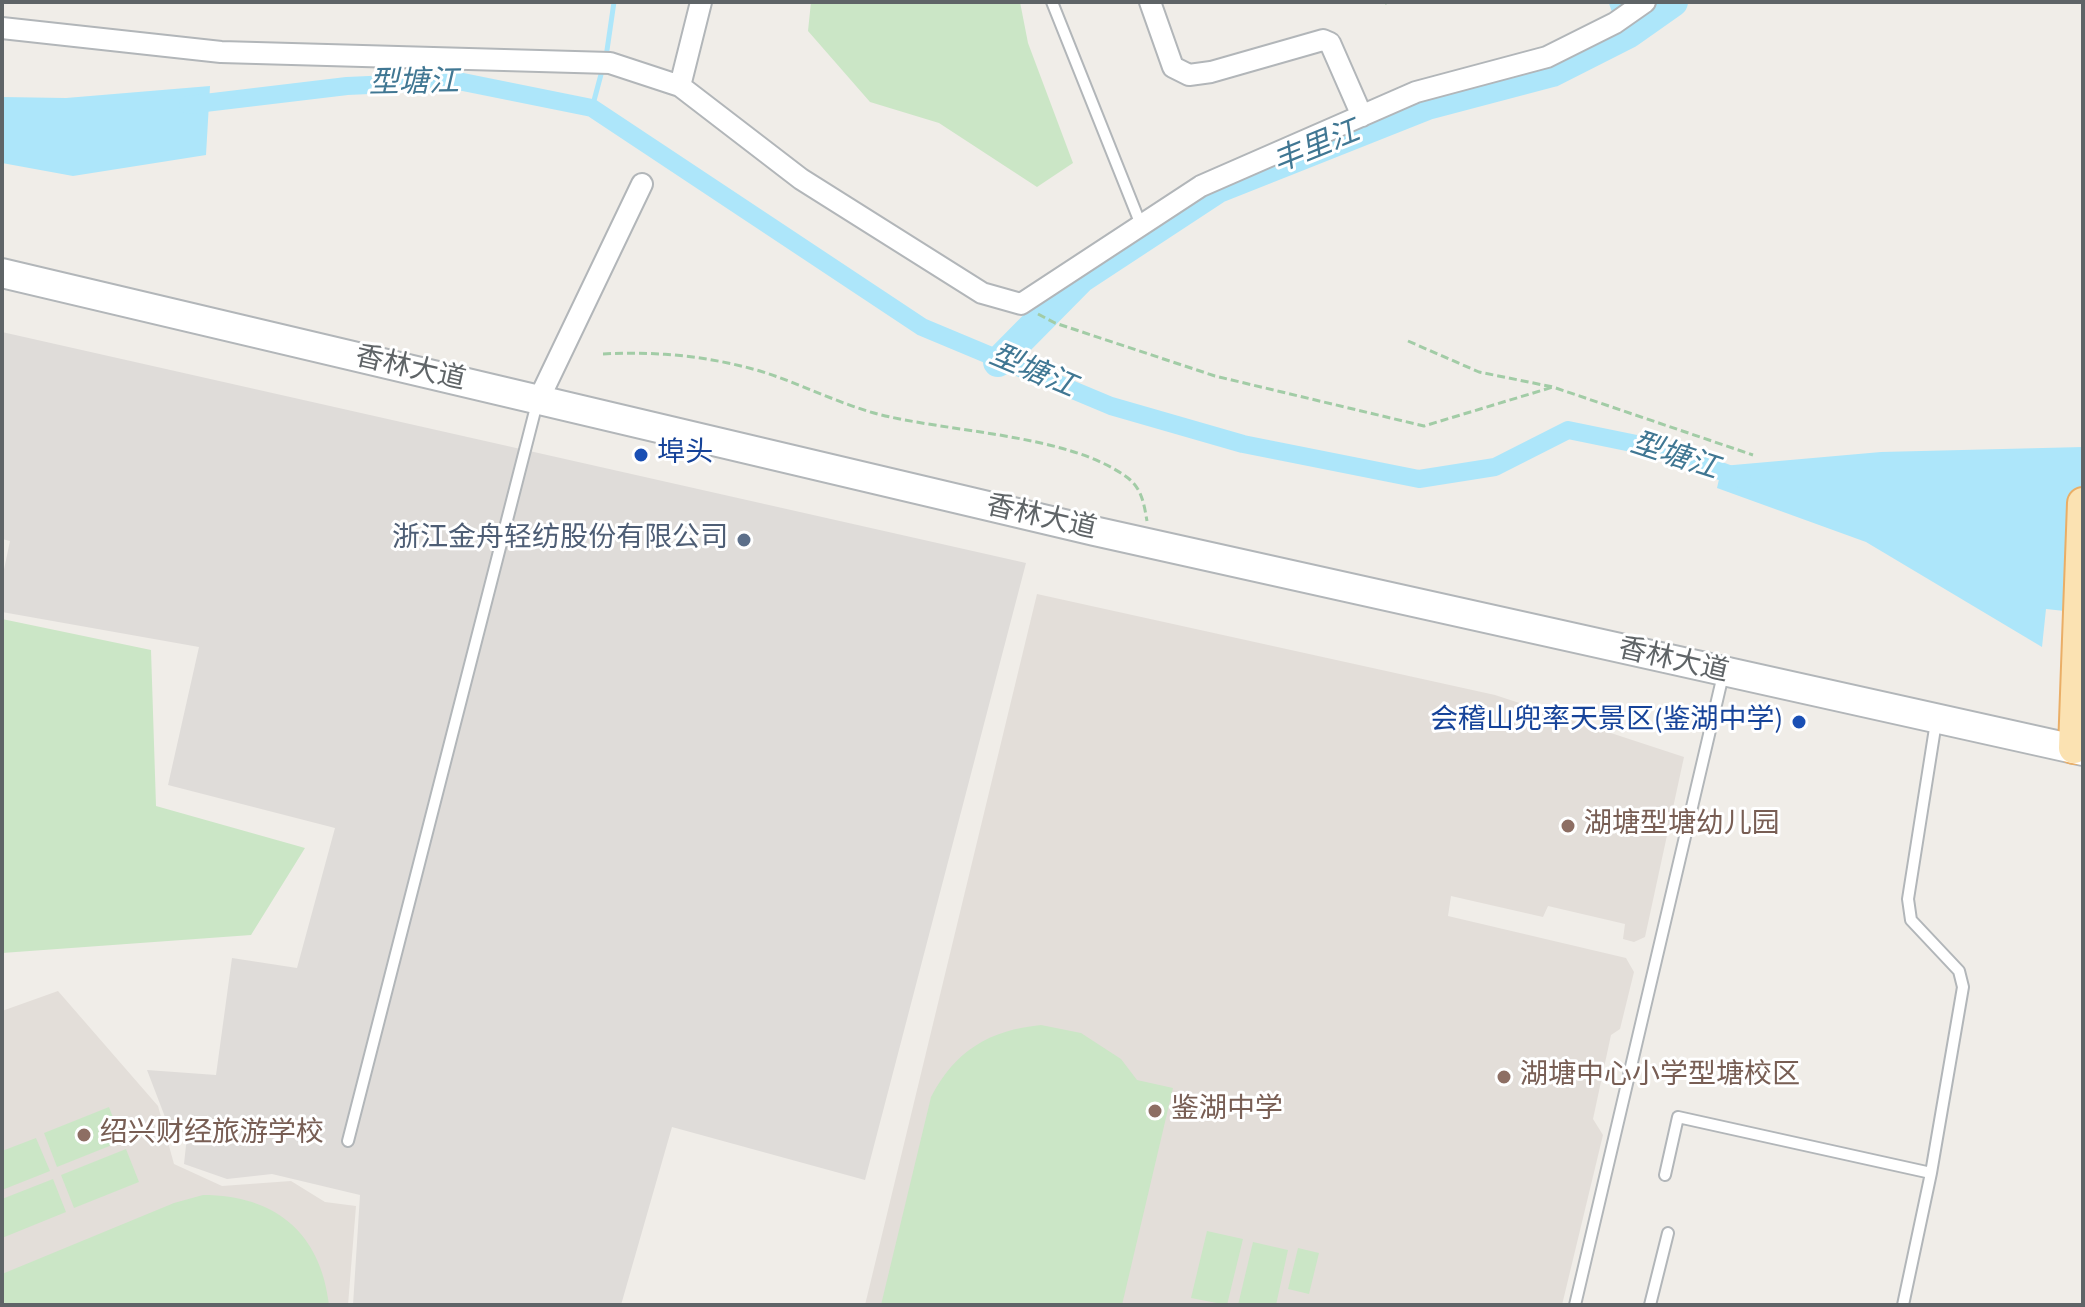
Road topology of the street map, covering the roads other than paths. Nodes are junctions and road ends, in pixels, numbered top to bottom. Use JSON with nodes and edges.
{"nodes":[{"id":1,"x":701,"y":2,"type":"edge"},
{"id":2,"x":1052,"y":2,"type":"edge"},
{"id":3,"x":1150,"y":2,"type":"edge"},
{"id":4,"x":1631,"y":13,"type":"edge"},
{"id":5,"x":2,"y":28,"type":"edge"},
{"id":6,"x":680,"y":86,"type":"junction"},
{"id":7,"x":1362,"y":116,"type":"junction"},
{"id":8,"x":642,"y":184,"type":"dead end"},
{"id":9,"x":1141,"y":225,"type":"junction"},
{"id":10,"x":2,"y":273,"type":"edge"},
{"id":11,"x":538,"y":401,"type":"junction"},
{"id":12,"x":2083,"y":503,"type":"edge"},
{"id":13,"x":1723,"y":673,"type":"junction"},
{"id":14,"x":1936,"y":720,"type":"junction"},
{"id":15,"x":2079,"y":750,"type":"edge"},
{"id":16,"x":348,"y":1141,"type":"dead end"},
{"id":17,"x":1931,"y":1173,"type":"junction"},
{"id":18,"x":1665,"y":1175,"type":"dead end"},
{"id":19,"x":1668,"y":1233,"type":"dead end"},
{"id":20,"x":1575,"y":1305,"type":"edge"},
{"id":21,"x":1650,"y":1305,"type":"edge"},
{"id":22,"x":1903,"y":1305,"type":"edge"}],
"edges":[{"from":1,"to":6,"type":"street"},
{"from":2,"to":9,"type":"lane"},
{"from":3,"to":7,"type":"street"},
{"from":4,"to":7,"type":"street"},
{"from":5,"to":6,"type":"street"},
{"from":6,"to":9,"type":"street"},
{"from":7,"to":9,"type":"street"},
{"from":8,"to":11,"type":"street"},
{"from":10,"to":11,"type":"main road","name":"香林大道"},
{"from":11,"to":13,"type":"main road","name":"香林大道"},
{"from":11,"to":16,"type":"lane"},
{"from":12,"to":15,"type":"main road"},
{"from":13,"to":14,"type":"main road","name":"香林大道"},
{"from":13,"to":20,"type":"lane"},
{"from":14,"to":15,"type":"main road","name":"香林大道"},
{"from":14,"to":17,"type":"lane"},
{"from":17,"to":18,"type":"lane"},
{"from":17,"to":22,"type":"lane"},
{"from":19,"to":21,"type":"lane"}]}
